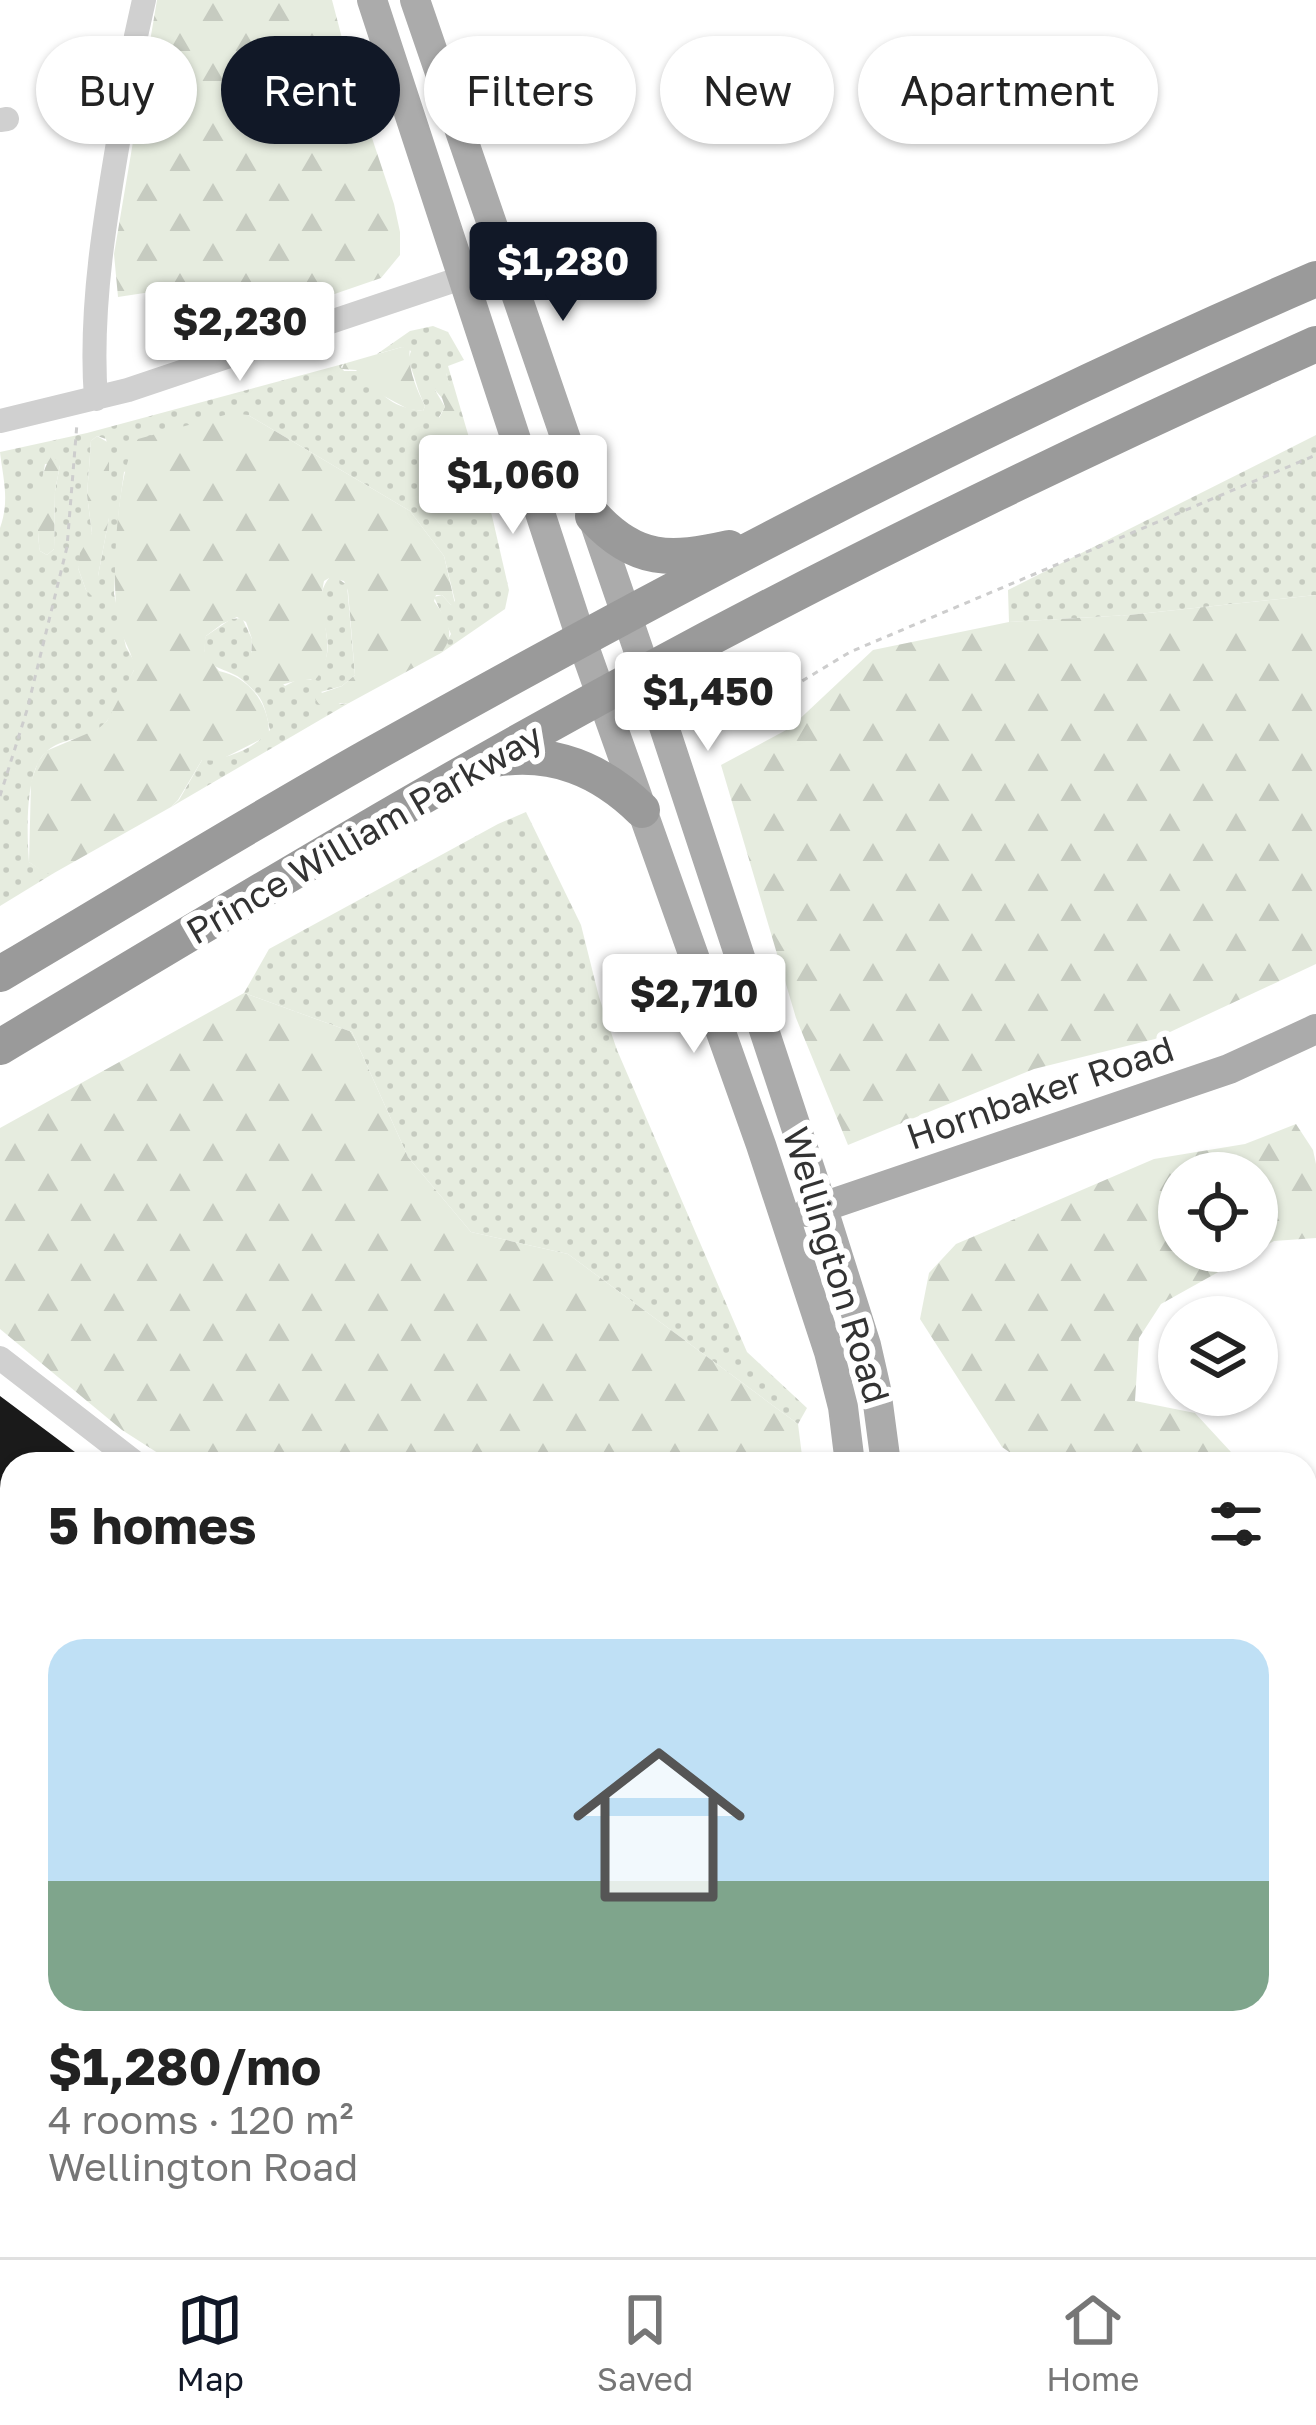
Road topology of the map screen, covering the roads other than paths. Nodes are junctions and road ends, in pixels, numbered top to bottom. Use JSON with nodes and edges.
{"nodes":[{"id":1,"x":144,"y":0,"type":"edge"},
{"id":2,"x":372,"y":0,"type":"edge"},
{"id":3,"x":415,"y":0,"type":"edge"},
{"id":4,"x":506,"y":262,"type":"junction"},
{"id":5,"x":461,"y":278,"type":"junction"},
{"id":6,"x":1316,"y":279,"type":"edge"},
{"id":7,"x":1316,"y":344,"type":"edge"},
{"id":8,"x":87,"y":402,"type":"junction"},
{"id":9,"x":0,"y":421,"type":"edge"},
{"id":10,"x":593,"y":516,"type":"junction"},
{"id":11,"x":768,"y":540,"type":"junction"},
{"id":12,"x":627,"y":616,"type":"junction"},
{"id":13,"x":582,"y":641,"type":"junction"},
{"id":14,"x":646,"y":672,"type":"junction"},
{"id":15,"x":601,"y":697,"type":"junction"},
{"id":16,"x":485,"y":762,"type":"junction"},
{"id":17,"x":641,"y":810,"type":"junction"},
{"id":18,"x":0,"y":974,"type":"edge"},
{"id":19,"x":1316,"y":1029,"type":"edge"},
{"id":20,"x":0,"y":1047,"type":"edge"},
{"id":21,"x":822,"y":1206,"type":"junction"},
{"id":22,"x":786,"y":1222,"type":"junction"},
{"id":23,"x":0,"y":1358,"type":"edge"},
{"id":24,"x":121,"y":1452,"type":"edge"},
{"id":25,"x":849,"y":1452,"type":"edge"},
{"id":26,"x":884,"y":1452,"type":"edge"}],
"edges":[{"from":1,"to":8,"type":"street"},
{"from":2,"to":5,"type":"main road","name":"Wellington Road"},
{"from":3,"to":4,"type":"main road","name":"Wellington Road"},
{"from":4,"to":5,"type":"street"},
{"from":4,"to":10,"type":"main road","name":"Wellington Road"},
{"from":5,"to":8,"type":"street"},
{"from":5,"to":13,"type":"main road","name":"Wellington Road"},
{"from":6,"to":11,"type":"highway","name":"Prince William Parkway"},
{"from":7,"to":14,"type":"highway","name":"Prince William Parkway"},
{"from":8,"to":9,"type":"street"},
{"from":10,"to":11,"type":"highway"},
{"from":10,"to":12,"type":"main road","name":"Wellington Road"},
{"from":11,"to":12,"type":"highway","name":"Prince William Parkway"},
{"from":12,"to":13,"type":"highway","name":"Prince William Parkway"},
{"from":12,"to":14,"type":"main road","name":"Wellington Road"},
{"from":13,"to":15,"type":"main road","name":"Wellington Road"},
{"from":13,"to":18,"type":"highway","name":"Prince William Parkway"},
{"from":14,"to":15,"type":"highway","name":"Prince William Parkway"},
{"from":14,"to":21,"type":"main road","name":"Wellington Road"},
{"from":15,"to":16,"type":"highway","name":"Prince William Parkway"},
{"from":15,"to":17,"type":"main road","name":"Wellington Road"},
{"from":16,"to":17,"type":"highway"},
{"from":16,"to":20,"type":"highway","name":"Prince William Parkway"},
{"from":17,"to":22,"type":"main road","name":"Wellington Road"},
{"from":19,"to":21,"type":"main road","name":"Hornbaker Road"},
{"from":21,"to":22,"type":"main road","name":"Hornbaker Road"},
{"from":21,"to":26,"type":"main road","name":"Wellington Road"},
{"from":22,"to":25,"type":"main road","name":"Wellington Road"},
{"from":23,"to":24,"type":"street"}]}
